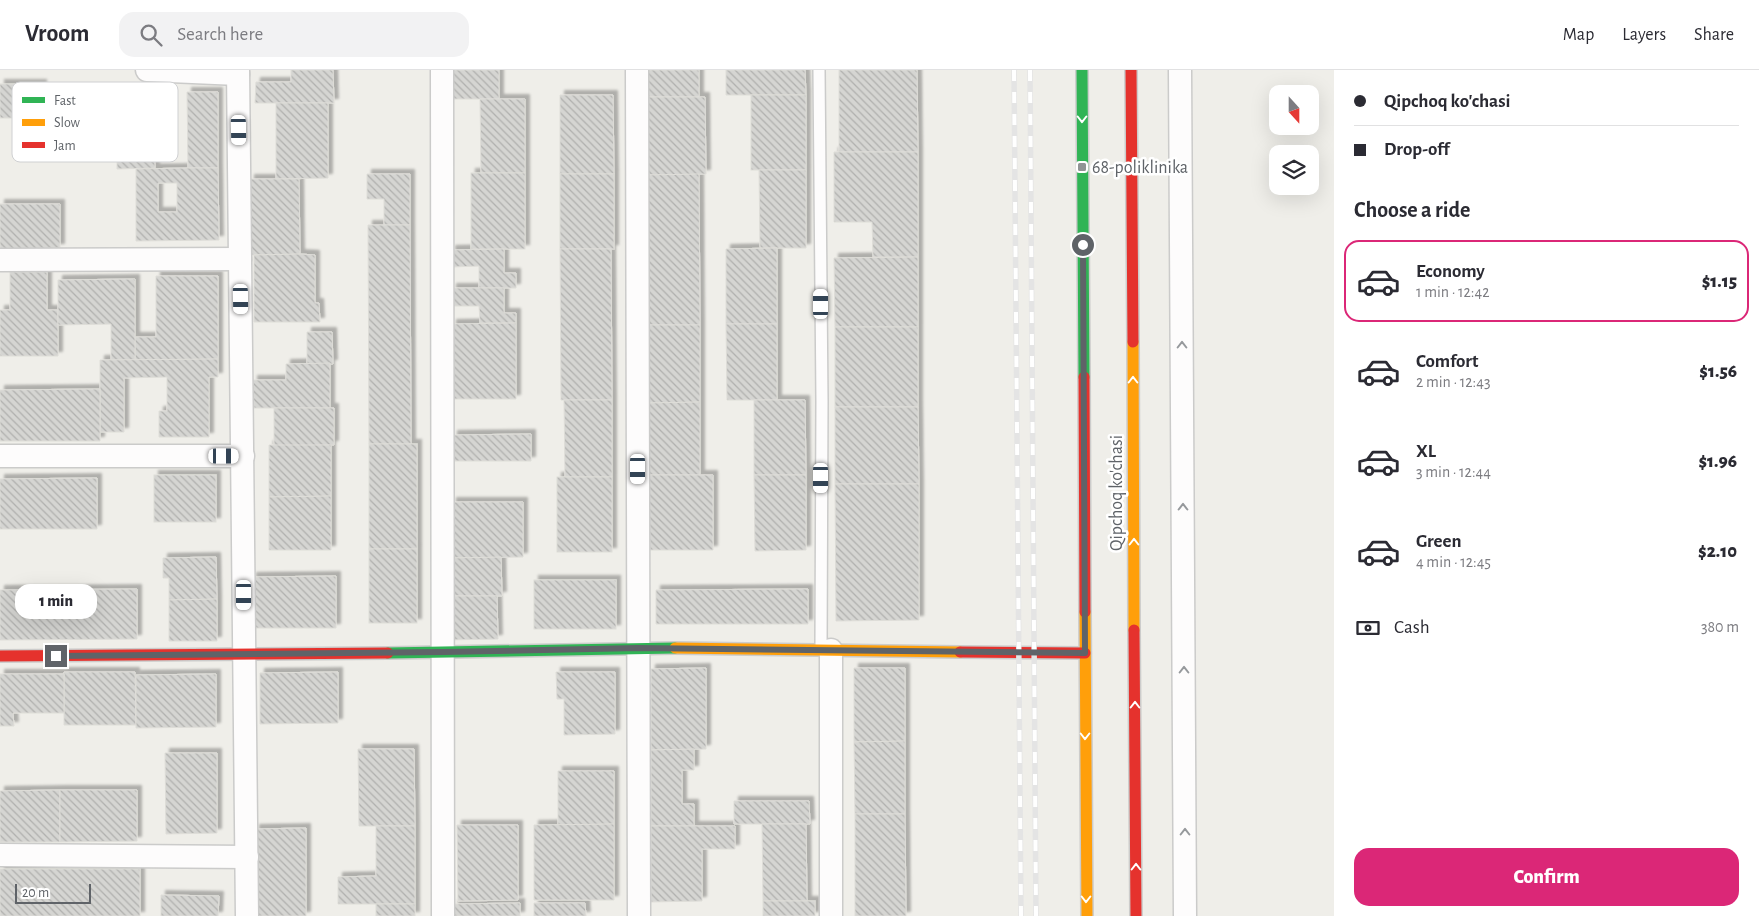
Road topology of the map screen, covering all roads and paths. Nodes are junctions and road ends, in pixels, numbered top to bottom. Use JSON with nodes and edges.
{"nodes":[{"id":1,"x":147,"y":70,"type":"edge"},
{"id":2,"x":442,"y":70,"type":"edge"},
{"id":3,"x":638,"y":70,"type":"edge"},
{"id":4,"x":819,"y":70,"type":"edge"},
{"id":5,"x":1082,"y":70,"type":"edge"},
{"id":6,"x":1131,"y":70,"type":"edge"},
{"id":7,"x":1180,"y":70,"type":"edge"},
{"id":8,"x":238,"y":72,"type":"edge"},
{"id":9,"x":240,"y":259,"type":"junction"},
{"id":10,"x":0,"y":260,"type":"edge"},
{"id":11,"x":0,"y":456,"type":"edge"},
{"id":12,"x":243,"y":456,"type":"junction"},
{"id":13,"x":638,"y":648,"type":"junction"},
{"id":14,"x":826,"y":650,"type":"junction"},
{"id":15,"x":443,"y":652,"type":"junction"},
{"id":16,"x":1085,"y":653,"type":"junction"},
{"id":17,"x":245,"y":654,"type":"junction"},
{"id":18,"x":0,"y":656,"type":"edge"},
{"id":19,"x":0,"y":855,"type":"edge"},
{"id":20,"x":247,"y":857,"type":"junction"},
{"id":21,"x":247,"y":916,"type":"edge"},
{"id":22,"x":443,"y":916,"type":"edge"},
{"id":23,"x":639,"y":916,"type":"edge"},
{"id":24,"x":832,"y":916,"type":"edge"},
{"id":25,"x":1086,"y":916,"type":"edge"},
{"id":26,"x":1136,"y":916,"type":"edge"},
{"id":27,"x":1185,"y":916,"type":"edge"}],
"edges":[{"from":1,"to":8,"type":"street"},
{"from":2,"to":15,"type":"street"},
{"from":3,"to":13,"type":"street"},
{"from":4,"to":14,"type":"lane"},
{"from":5,"to":16,"type":"main road","name":"Qipchoq ko'chasi","one_way":true},
{"from":26,"to":6,"type":"main road","name":"Qipchoq ko'chasi","one_way":true},
{"from":27,"to":7,"type":"street","one_way":true},
{"from":8,"to":9,"type":"street"},
{"from":9,"to":10,"type":"street"},
{"from":9,"to":12,"type":"street"},
{"from":11,"to":12,"type":"street"},
{"from":12,"to":17,"type":"street"},
{"from":13,"to":14,"type":"main road"},
{"from":13,"to":15,"type":"main road"},
{"from":13,"to":23,"type":"street"},
{"from":14,"to":16,"type":"main road"},
{"from":14,"to":24,"type":"street"},
{"from":15,"to":17,"type":"main road"},
{"from":15,"to":22,"type":"street"},
{"from":16,"to":25,"type":"main road","name":"Qipchoq ko'chasi","one_way":true},
{"from":17,"to":18,"type":"main road"},
{"from":17,"to":20,"type":"street"},
{"from":19,"to":20,"type":"street"},
{"from":20,"to":21,"type":"street"}]}
